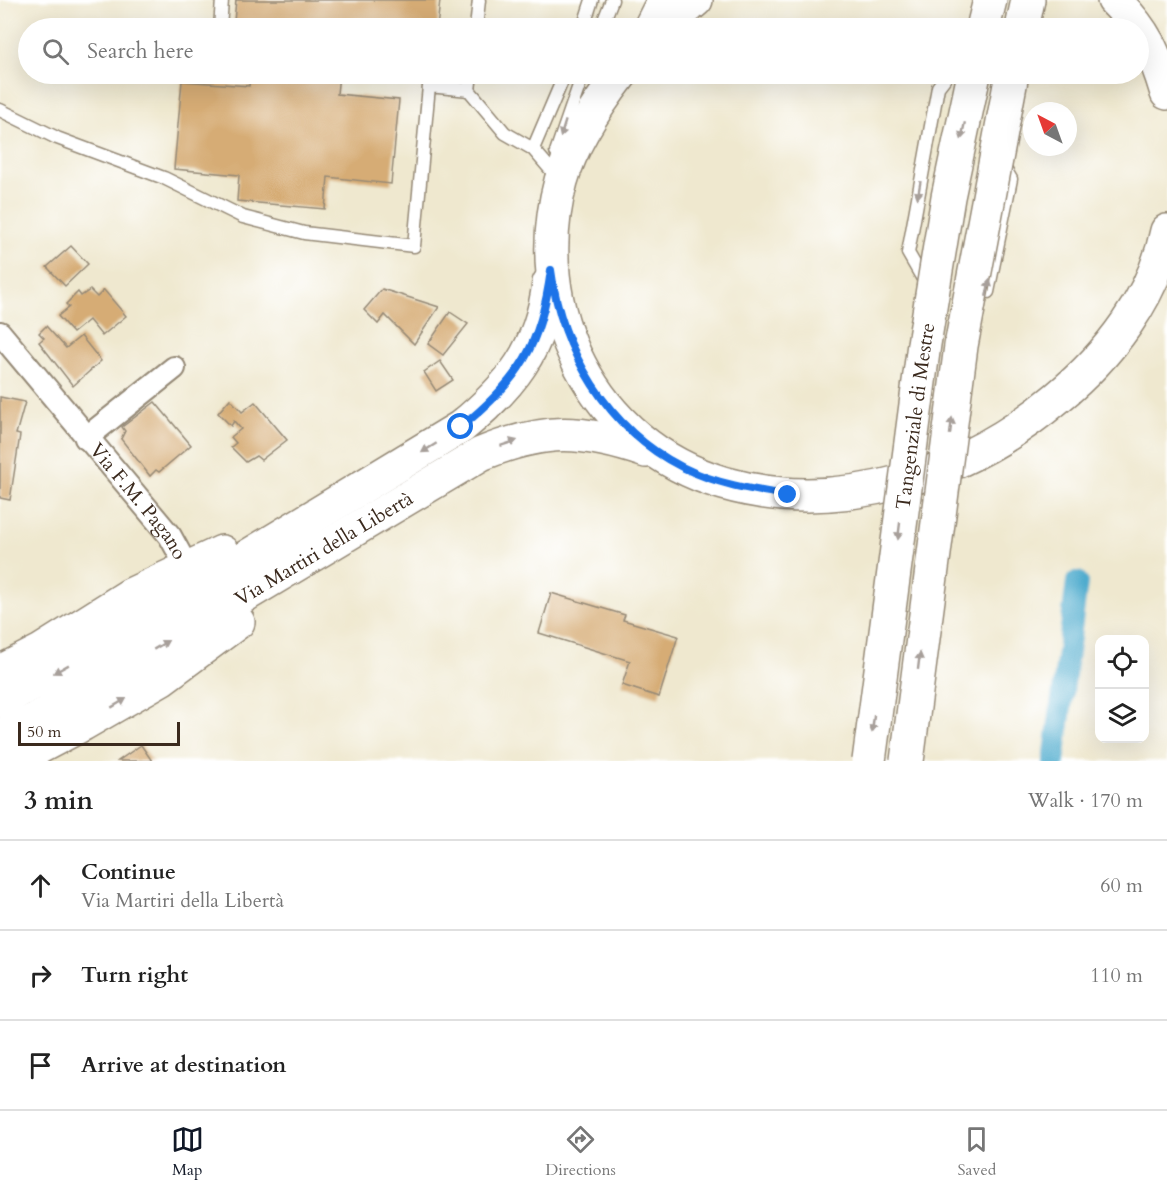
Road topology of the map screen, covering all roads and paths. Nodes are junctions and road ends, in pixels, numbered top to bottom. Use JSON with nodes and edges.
{"nodes":[{"id":1,"x":222,"y":0,"type":"edge"},
{"id":2,"x":479,"y":0,"type":"edge"},
{"id":3,"x":592,"y":0,"type":"edge"},
{"id":4,"x":612,"y":0,"type":"edge"},
{"id":5,"x":664,"y":0,"type":"edge"},
{"id":6,"x":696,"y":0,"type":"edge"},
{"id":7,"x":990,"y":0,"type":"edge"},
{"id":8,"x":1028,"y":0,"type":"edge"},
{"id":9,"x":1114,"y":0,"type":"edge"},
{"id":10,"x":221,"y":18,"type":"edge"},
{"id":11,"x":477,"y":18,"type":"edge"},
{"id":12,"x":586,"y":18,"type":"edge"},
{"id":13,"x":605,"y":18,"type":"edge"},
{"id":14,"x":655,"y":18,"type":"edge"},
{"id":15,"x":675,"y":18,"type":"edge"},
{"id":16,"x":986,"y":18,"type":"edge"},
{"id":17,"x":1024,"y":18,"type":"edge"},
{"id":18,"x":1131,"y":18,"type":"edge"},
{"id":19,"x":1149,"y":41,"type":"edge"},
{"id":20,"x":470,"y":84,"type":"edge"},
{"id":21,"x":561,"y":84,"type":"edge"},
{"id":22,"x":580,"y":84,"type":"edge"},
{"id":23,"x":614,"y":84,"type":"edge"},
{"id":24,"x":940,"y":84,"type":"edge"},
{"id":25,"x":972,"y":84,"type":"edge"},
{"id":26,"x":1010,"y":84,"type":"edge"},
{"id":27,"x":469,"y":90,"type":"junction"},
{"id":28,"x":1167,"y":93,"type":"edge"},
{"id":29,"x":0,"y":110,"type":"edge"},
{"id":30,"x":533,"y":149,"type":"junction"},
{"id":31,"x":995,"y":155,"type":"junction"},
{"id":32,"x":551,"y":171,"type":"junction"},
{"id":33,"x":555,"y":208,"type":"junction"},
{"id":34,"x":1167,"y":231,"type":"edge"},
{"id":35,"x":551,"y":270,"type":"junction"},
{"id":36,"x":932,"y":296,"type":"junction"},
{"id":37,"x":984,"y":308,"type":"dead end"},
{"id":38,"x":0,"y":333,"type":"edge"},
{"id":39,"x":174,"y":368,"type":"dead end"},
{"id":40,"x":86,"y":438,"type":"junction"},
{"id":41,"x":665,"y":458,"type":"junction"},
{"id":42,"x":384,"y":512,"type":"junction"},
{"id":43,"x":202,"y":571,"type":"junction"},
{"id":44,"x":0,"y":672,"type":"edge"},
{"id":45,"x":0,"y":700,"type":"edge"},
{"id":46,"x":0,"y":735,"type":"edge"},
{"id":47,"x":13,"y":761,"type":"edge"},
{"id":48,"x":869,"y":761,"type":"edge"},
{"id":49,"x":907,"y":761,"type":"edge"}],
"edges":[{"from":1,"to":10,"type":"lane"},
{"from":2,"to":11,"type":"lane"},
{"from":3,"to":12,"type":"lane"},
{"from":4,"to":13,"type":"lane"},
{"from":5,"to":14,"type":"main road"},
{"from":6,"to":15,"type":"main road"},
{"from":7,"to":16,"type":"main road"},
{"from":8,"to":17,"type":"main road"},
{"from":9,"to":18,"type":"main road"},
{"from":19,"to":28,"type":"main road"},
{"from":20,"to":27,"type":"lane"},
{"from":21,"to":30,"type":"lane"},
{"from":22,"to":32,"type":"lane","one_way":true},
{"from":23,"to":33,"type":"main road"},
{"from":24,"to":36,"type":"lane","one_way":true},
{"from":25,"to":36,"type":"main road","name":"Tangenziale di Mestre","one_way":true,"bridge":true},
{"from":26,"to":31,"type":"main road","name":"Tangenziale di Mestre","bridge":true},
{"from":27,"to":29,"type":"lane"},
{"from":27,"to":30,"type":"lane"},
{"from":30,"to":32,"type":"lane"},
{"from":37,"to":31,"type":"lane","one_way":true},
{"from":49,"to":31,"type":"main road","name":"Tangenziale di Mestre","one_way":true,"bridge":true},
{"from":32,"to":33,"type":"lane"},
{"from":33,"to":35,"type":"main road"},
{"from":34,"to":41,"type":"main road"},
{"from":35,"to":41,"type":"main road"},
{"from":35,"to":43,"type":"main road","name":"Via Martiri della Libertà","one_way":true},
{"from":36,"to":48,"type":"main road","name":"Tangenziale di Mestre","one_way":true,"bridge":true},
{"from":38,"to":40,"type":"street","name":"Via F.M. Pagano"},
{"from":39,"to":40,"type":"street","name":"Via F.M. Pagano"},
{"from":40,"to":43,"type":"street","name":"Via F.M. Pagano"},
{"from":42,"to":41,"type":"main road","name":"Via Martiri della Libertà","one_way":true},
{"from":46,"to":42,"type":"main road","name":"Via Martiri della Libertà","one_way":true},
{"from":47,"to":42,"type":"main road","one_way":true},
{"from":43,"to":44,"type":"main road"},
{"from":43,"to":45,"type":"main road","name":"Via Martiri della Libertà","one_way":true}]}
